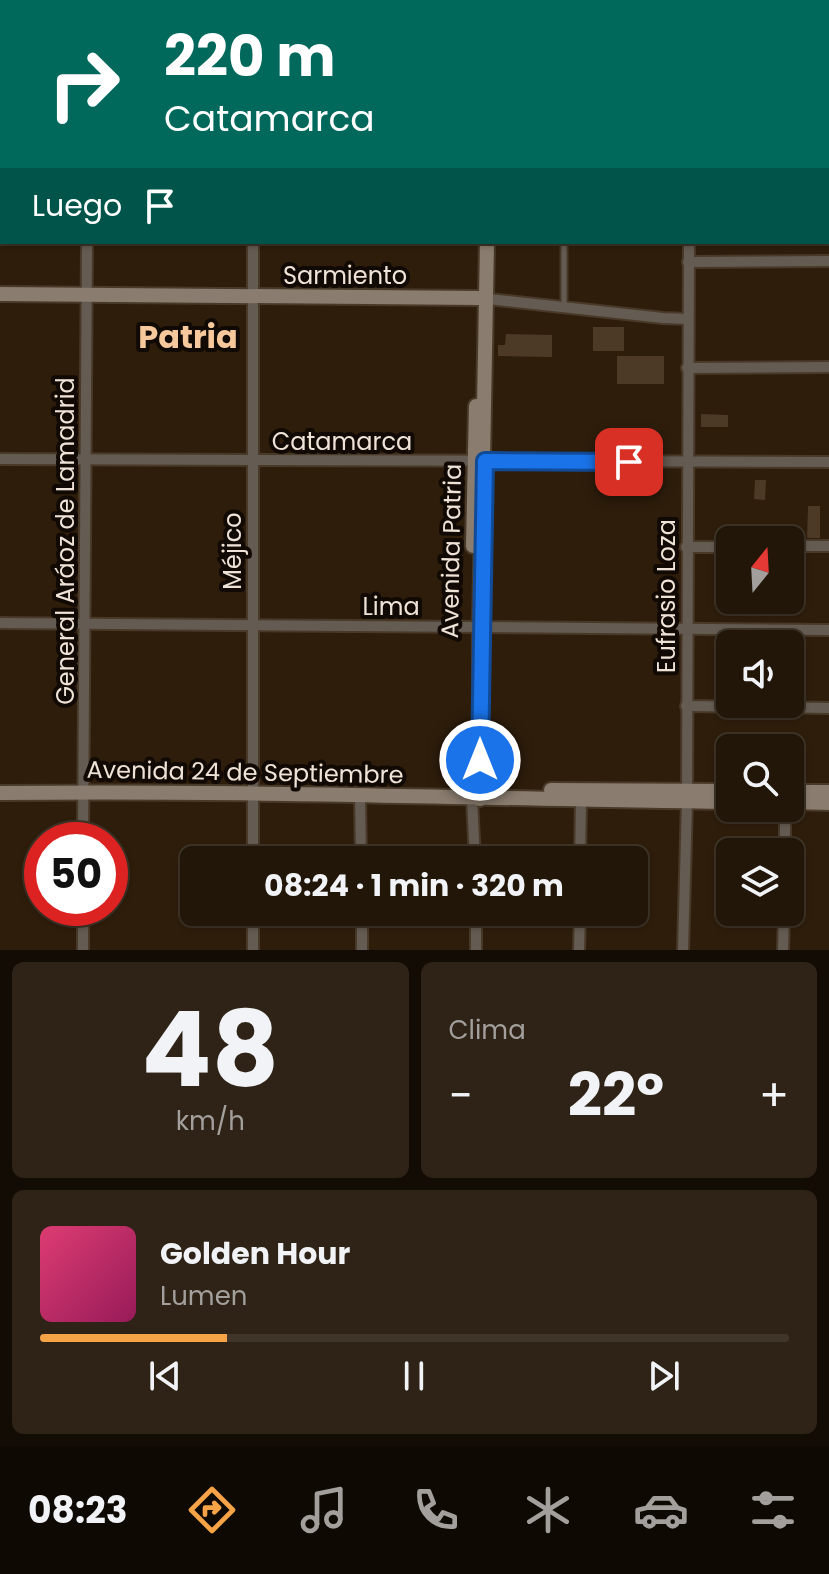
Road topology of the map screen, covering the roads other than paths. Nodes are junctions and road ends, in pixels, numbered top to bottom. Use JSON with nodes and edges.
{"nodes":[{"id":1,"x":87,"y":244,"type":"edge"},
{"id":2,"x":253,"y":244,"type":"edge"},
{"id":3,"x":479,"y":244,"type":"edge"},
{"id":4,"x":487,"y":244,"type":"edge"},
{"id":5,"x":564,"y":244,"type":"edge"},
{"id":6,"x":689,"y":244,"type":"edge"},
{"id":7,"x":829,"y":261,"type":"edge"},
{"id":8,"x":688,"y":262,"type":"junction"},
{"id":9,"x":0,"y":294,"type":"edge"},
{"id":10,"x":86,"y":295,"type":"junction"},
{"id":11,"x":253,"y":296,"type":"junction"},
{"id":12,"x":483,"y":298,"type":"junction"},
{"id":13,"x":564,"y":307,"type":"junction"},
{"id":14,"x":688,"y":319,"type":"junction"},
{"id":15,"x":829,"y":367,"type":"edge"},
{"id":16,"x":687,"y":368,"type":"junction"},
{"id":17,"x":0,"y":459,"type":"edge"},
{"id":18,"x":85,"y":459,"type":"junction"},
{"id":19,"x":252,"y":461,"type":"junction"},
{"id":20,"x":479,"y":461,"type":"junction"},
{"id":21,"x":686,"y":462,"type":"junction"},
{"id":22,"x":829,"y":462,"type":"edge"},
{"id":23,"x":804,"y":546,"type":"edge"},
{"id":24,"x":829,"y":546,"type":"edge"},
{"id":25,"x":686,"y":547,"type":"junction"},
{"id":26,"x":716,"y":547,"type":"edge"},
{"id":27,"x":0,"y":623,"type":"edge"},
{"id":28,"x":85,"y":624,"type":"junction"},
{"id":29,"x":252,"y":625,"type":"junction"},
{"id":30,"x":476,"y":626,"type":"junction"},
{"id":31,"x":686,"y":629,"type":"junction"},
{"id":32,"x":829,"y":630,"type":"edge"},
{"id":33,"x":686,"y":706,"type":"junction"},
{"id":34,"x":829,"y":708,"type":"edge"},
{"id":35,"x":84,"y":792,"type":"junction"},
{"id":36,"x":252,"y":792,"type":"junction"},
{"id":37,"x":804,"y":792,"type":"edge"},
{"id":38,"x":829,"y":792,"type":"edge"},
{"id":39,"x":0,"y":793,"type":"edge"},
{"id":40,"x":716,"y":793,"type":"edge"},
{"id":41,"x":480,"y":794,"type":"junction"},
{"id":42,"x":360,"y":795,"type":"junction"},
{"id":43,"x":687,"y":796,"type":"junction"},
{"id":44,"x":581,"y":800,"type":"junction"},
{"id":45,"x":716,"y":800,"type":"edge"},
{"id":46,"x":804,"y":802,"type":"edge"},
{"id":47,"x":829,"y":803,"type":"edge"},
{"id":48,"x":83,"y":822,"type":"edge"},
{"id":49,"x":253,"y":846,"type":"edge"},
{"id":50,"x":361,"y":846,"type":"edge"},
{"id":51,"x":476,"y":846,"type":"edge"},
{"id":52,"x":580,"y":846,"type":"edge"},
{"id":53,"x":83,"y":926,"type":"edge"},
{"id":54,"x":253,"y":926,"type":"edge"},
{"id":55,"x":362,"y":926,"type":"edge"},
{"id":56,"x":476,"y":926,"type":"edge"},
{"id":57,"x":580,"y":926,"type":"edge"},
{"id":58,"x":784,"y":926,"type":"edge"},
{"id":59,"x":83,"y":950,"type":"edge"},
{"id":60,"x":253,"y":950,"type":"edge"},
{"id":61,"x":362,"y":950,"type":"edge"},
{"id":62,"x":476,"y":950,"type":"edge"},
{"id":63,"x":579,"y":950,"type":"edge"},
{"id":64,"x":683,"y":950,"type":"edge"},
{"id":65,"x":783,"y":950,"type":"edge"}],
"edges":[{"from":1,"to":10,"type":"street","name":"General Aráoz de Lamadrid"},
{"from":2,"to":11,"type":"street","name":"Méjico"},
{"from":3,"to":12,"type":"main road","name":"Avenida Patria"},
{"from":4,"to":12,"type":"main road","name":"Avenida Patria"},
{"from":5,"to":13,"type":"lane"},
{"from":6,"to":8,"type":"street","name":"Eufrasio Loza"},
{"from":7,"to":8,"type":"street"},
{"from":8,"to":14,"type":"street","name":"Eufrasio Loza"},
{"from":9,"to":10,"type":"main road","name":"Sarmiento"},
{"from":10,"to":11,"type":"main road","name":"Sarmiento"},
{"from":10,"to":18,"type":"street","name":"General Aráoz de Lamadrid"},
{"from":11,"to":12,"type":"main road","name":"Sarmiento"},
{"from":11,"to":19,"type":"street","name":"Méjico"},
{"from":12,"to":13,"type":"street","name":"Sarmiento"},
{"from":12,"to":20,"type":"main road","name":"Avenida Patria"},
{"from":13,"to":14,"type":"street","name":"Sarmiento"},
{"from":14,"to":16,"type":"street","name":"Eufrasio Loza"},
{"from":15,"to":16,"type":"street"},
{"from":16,"to":21,"type":"street","name":"Eufrasio Loza"},
{"from":17,"to":18,"type":"street","name":"Catamarca"},
{"from":18,"to":19,"type":"street","name":"Catamarca"},
{"from":18,"to":28,"type":"street","name":"General Aráoz de Lamadrid"},
{"from":19,"to":20,"type":"street","name":"Catamarca"},
{"from":19,"to":29,"type":"street","name":"Méjico"},
{"from":20,"to":21,"type":"street","name":"Catamarca"},
{"from":20,"to":30,"type":"main road","name":"Avenida Patria"},
{"from":21,"to":22,"type":"street","name":"Catamarca"},
{"from":21,"to":25,"type":"street","name":"Eufrasio Loza"},
{"from":23,"to":24,"type":"street"},
{"from":25,"to":26,"type":"street"},
{"from":25,"to":31,"type":"street","name":"Eufrasio Loza"},
{"from":27,"to":28,"type":"street","name":"Lima"},
{"from":28,"to":29,"type":"street","name":"Lima"},
{"from":28,"to":35,"type":"street","name":"General Aráoz de Lamadrid"},
{"from":29,"to":30,"type":"street","name":"Lima"},
{"from":29,"to":36,"type":"street","name":"Méjico"},
{"from":30,"to":31,"type":"street","name":"Lima"},
{"from":30,"to":41,"type":"main road","name":"Avenida Patria"},
{"from":31,"to":32,"type":"street","name":"Lima"},
{"from":31,"to":33,"type":"street","name":"Eufrasio Loza"},
{"from":33,"to":34,"type":"street"},
{"from":33,"to":43,"type":"street","name":"Eufrasio Loza"},
{"from":35,"to":36,"type":"main road","name":"Avenida 24 de Septiembre"},
{"from":35,"to":39,"type":"main road","name":"Avenida 24 de Septiembre"},
{"from":35,"to":48,"type":"street","name":"General Aráoz de Lamadrid"},
{"from":36,"to":42,"type":"main road","name":"Avenida 24 de Septiembre"},
{"from":36,"to":49,"type":"street","name":"Méjico"},
{"from":37,"to":38,"type":"main road"},
{"from":40,"to":43,"type":"main road","name":"Avenida 24 de Septiembre"},
{"from":41,"to":42,"type":"main road","name":"Avenida 24 de Septiembre"},
{"from":41,"to":43,"type":"main road","name":"Avenida 24 de Septiembre"},
{"from":41,"to":44,"type":"main road","name":"Avenida 24 de Septiembre"},
{"from":41,"to":51,"type":"street","name":"Avenida Patria"},
{"from":42,"to":50,"type":"street"},
{"from":43,"to":44,"type":"main road","name":"Avenida 24 de Septiembre"},
{"from":43,"to":45,"type":"main road","name":"Avenida 24 de Septiembre"},
{"from":43,"to":64,"type":"street","name":"Eufrasio Loza"},
{"from":44,"to":52,"type":"street"},
{"from":46,"to":47,"type":"main road"},
{"from":53,"to":59,"type":"street"},
{"from":54,"to":60,"type":"street"},
{"from":55,"to":61,"type":"street"},
{"from":56,"to":62,"type":"street"},
{"from":57,"to":63,"type":"street"},
{"from":58,"to":65,"type":"street"}]}
